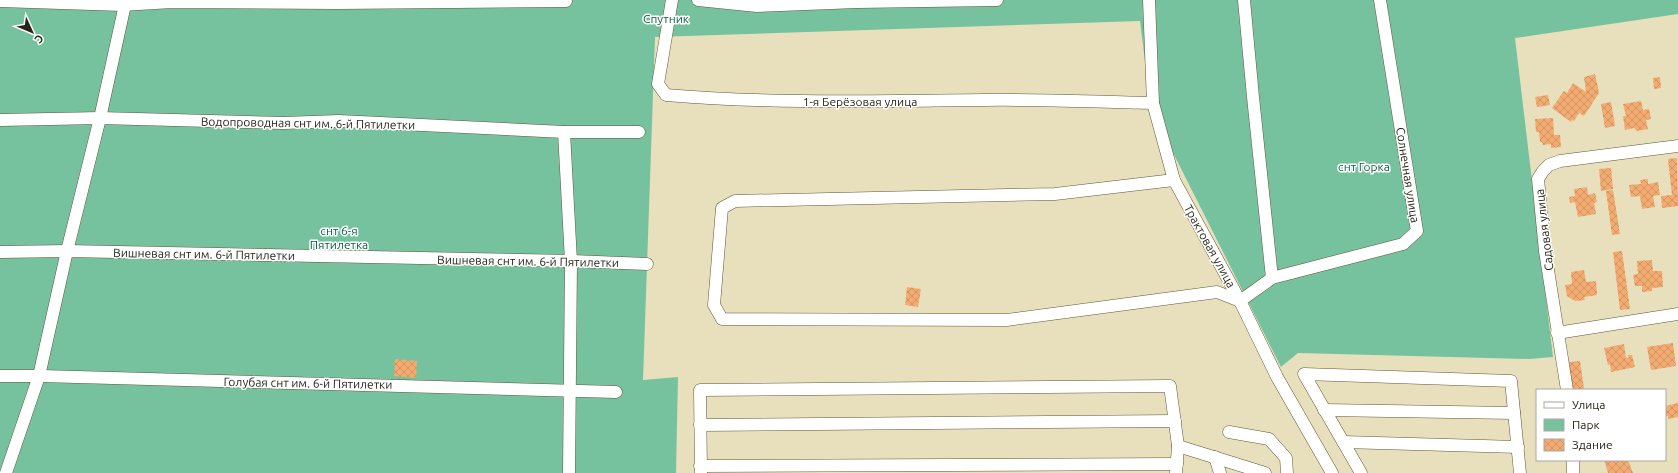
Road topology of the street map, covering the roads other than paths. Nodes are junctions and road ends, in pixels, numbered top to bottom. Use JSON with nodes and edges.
{"nodes":[{"id":1,"x":566,"y":0,"type":"edge"},
{"id":2,"x":672,"y":0,"type":"edge"},
{"id":3,"x":698,"y":0,"type":"edge"},
{"id":4,"x":997,"y":0,"type":"edge"},
{"id":5,"x":1149,"y":0,"type":"edge"},
{"id":6,"x":1244,"y":0,"type":"edge"},
{"id":7,"x":1380,"y":0,"type":"edge"},
{"id":8,"x":0,"y":1,"type":"edge"},
{"id":9,"x":857,"y":1,"type":"edge"},
{"id":10,"x":126,"y":2,"type":"edge"},
{"id":11,"x":1153,"y":103,"type":"junction"},
{"id":12,"x":100,"y":118,"type":"junction"},
{"id":13,"x":0,"y":120,"type":"edge"},
{"id":14,"x":564,"y":132,"type":"junction"},
{"id":15,"x":639,"y":132,"type":"dead end"},
{"id":16,"x":1678,"y":146,"type":"edge"},
{"id":17,"x":1174,"y":180,"type":"junction"},
{"id":18,"x":67,"y":250,"type":"junction"},
{"id":19,"x":0,"y":252,"type":"edge"},
{"id":20,"x":571,"y":261,"type":"junction"},
{"id":21,"x":647,"y":264,"type":"dead end"},
{"id":22,"x":1272,"y":278,"type":"junction"},
{"id":23,"x":1240,"y":301,"type":"junction"},
{"id":24,"x":1678,"y":314,"type":"edge"},
{"id":25,"x":1557,"y":332,"type":"junction"},
{"id":26,"x":0,"y":376,"type":"edge"},
{"id":27,"x":39,"y":376,"type":"junction"},
{"id":28,"x":1567,"y":389,"type":"edge"},
{"id":29,"x":570,"y":391,"type":"junction"},
{"id":30,"x":616,"y":392,"type":"dead end"},
{"id":31,"x":1324,"y":410,"type":"junction"},
{"id":32,"x":1514,"y":413,"type":"junction"},
{"id":33,"x":1175,"y":421,"type":"junction"},
{"id":34,"x":700,"y":426,"type":"junction"},
{"id":35,"x":1229,"y":432,"type":"dead end"},
{"id":36,"x":1343,"y":442,"type":"junction"},
{"id":37,"x":1178,"y":446,"type":"junction"},
{"id":38,"x":1518,"y":447,"type":"junction"},
{"id":39,"x":1215,"y":457,"type":"junction"},
{"id":40,"x":1572,"y":461,"type":"edge"},
{"id":41,"x":701,"y":469,"type":"edge"},
{"id":42,"x":1177,"y":469,"type":"edge"},
{"id":43,"x":6,"y":473,"type":"edge"},
{"id":44,"x":569,"y":473,"type":"edge"},
{"id":45,"x":1220,"y":473,"type":"edge"},
{"id":46,"x":1265,"y":473,"type":"edge"},
{"id":47,"x":1287,"y":473,"type":"edge"},
{"id":48,"x":1332,"y":473,"type":"edge"},
{"id":49,"x":1361,"y":473,"type":"edge"},
{"id":50,"x":1520,"y":473,"type":"edge"},
{"id":51,"x":1573,"y":473,"type":"edge"}],
"edges":[{"from":1,"to":10,"type":"street"},
{"from":2,"to":11,"type":"street","name":"1-я Берёзовая улица"},
{"from":3,"to":9,"type":"street"},
{"from":4,"to":9,"type":"street"},
{"from":5,"to":11,"type":"street","name":"Трактовая улица"},
{"from":6,"to":22,"type":"street"},
{"from":7,"to":22,"type":"street","name":"Солнечная улица"},
{"from":8,"to":10,"type":"street"},
{"from":10,"to":12,"type":"street"},
{"from":11,"to":17,"type":"street","name":"Трактовая улица"},
{"from":12,"to":13,"type":"street","name":"Водопроводная снт им. 6-й Пятилетки"},
{"from":12,"to":14,"type":"street","name":"Водопроводная снт им. 6-й Пятилетки"},
{"from":12,"to":18,"type":"street"},
{"from":14,"to":15,"type":"street","name":"Водопроводная снт им. 6-й Пятилетки"},
{"from":14,"to":20,"type":"street"},
{"from":16,"to":25,"type":"street","name":"Садовая улица"},
{"from":17,"to":23,"type":"street","name":"Трактовая улица"},
{"from":17,"to":23,"type":"street"},
{"from":18,"to":19,"type":"street","name":"Вишневая снт им. 6-й Пятилетки"},
{"from":18,"to":20,"type":"street","name":"Вишневая снт им. 6-й Пятилетки"},
{"from":18,"to":27,"type":"street"},
{"from":20,"to":21,"type":"street","name":"Вишневая снт им. 6-й Пятилетки"},
{"from":20,"to":29,"type":"street"},
{"from":22,"to":23,"type":"street","name":"Солнечная улица"},
{"from":23,"to":48,"type":"street","name":"Трактовая улица"},
{"from":24,"to":25,"type":"street"},
{"from":25,"to":28,"type":"street"},
{"from":26,"to":27,"type":"street","name":"Голубая снт им. 6-й Пятилетки"},
{"from":27,"to":29,"type":"street","name":"Голубая снт им. 6-й Пятилетки"},
{"from":27,"to":43,"type":"street"},
{"from":29,"to":30,"type":"street","name":"Голубая снт им. 6-й Пятилетки"},
{"from":29,"to":44,"type":"street"},
{"from":31,"to":32,"type":"street"},
{"from":31,"to":32,"type":"street"},
{"from":31,"to":36,"type":"street"},
{"from":32,"to":38,"type":"street"},
{"from":33,"to":34,"type":"street"},
{"from":33,"to":34,"type":"street"},
{"from":33,"to":37,"type":"street"},
{"from":34,"to":41,"type":"street"},
{"from":35,"to":47,"type":"street"},
{"from":36,"to":38,"type":"street"},
{"from":36,"to":49,"type":"street"},
{"from":37,"to":39,"type":"street"},
{"from":37,"to":42,"type":"street"},
{"from":38,"to":50,"type":"street"},
{"from":39,"to":45,"type":"street"},
{"from":39,"to":46,"type":"street"},
{"from":40,"to":51,"type":"street"},
{"from":41,"to":42,"type":"street"}]}
